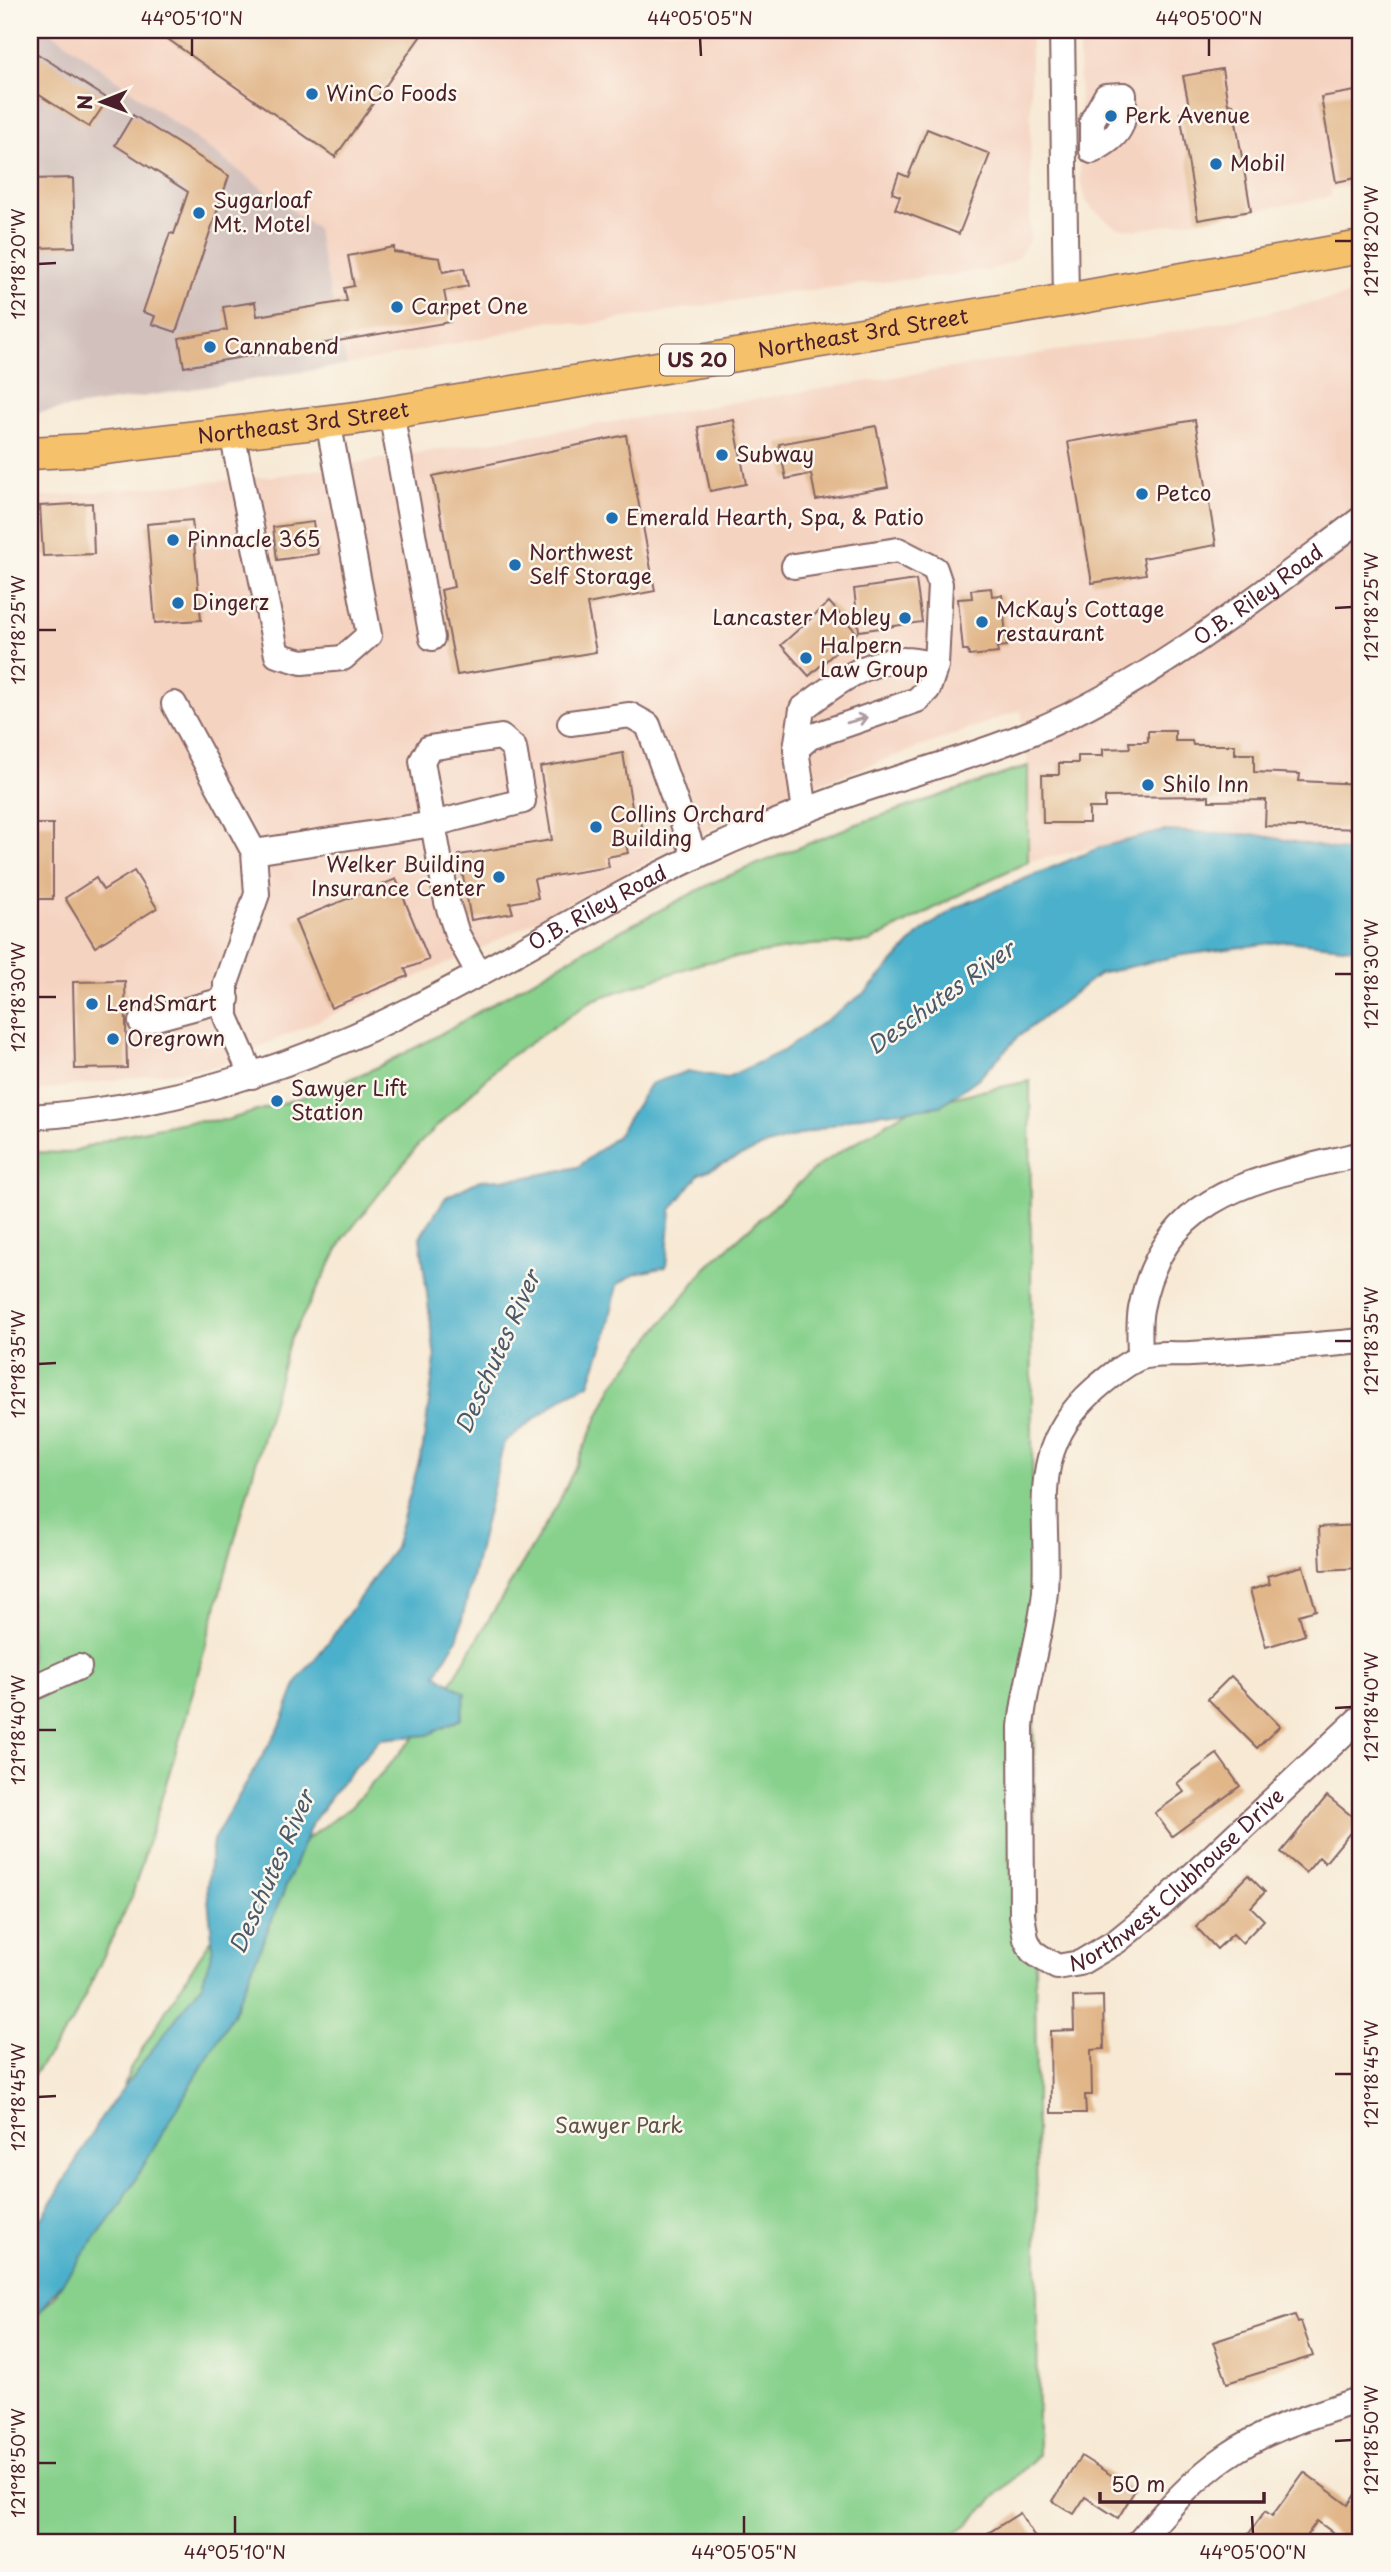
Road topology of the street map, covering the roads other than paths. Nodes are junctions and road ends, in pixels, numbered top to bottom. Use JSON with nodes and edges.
{"nodes":[{"id":1,"x":1062,"y":30,"type":"edge"},
{"id":2,"x":1361,"y":247,"type":"edge"},
{"id":3,"x":1066,"y":300,"type":"junction"},
{"id":4,"x":391,"y":412,"type":"junction"},
{"id":5,"x":328,"y":421,"type":"junction"},
{"id":6,"x":232,"y":433,"type":"junction"},
{"id":7,"x":30,"y":453,"type":"edge"},
{"id":8,"x":1361,"y":519,"type":"edge"},
{"id":9,"x":794,"y":566,"type":"dead end"},
{"id":10,"x":432,"y":638,"type":"dead end"},
{"id":11,"x":936,"y":665,"type":"junction"},
{"id":12,"x":174,"y":704,"type":"dead end"},
{"id":13,"x":570,"y":723,"type":"dead end"},
{"id":14,"x":796,"y":749,"type":"junction"},
{"id":15,"x":806,"y":811,"type":"junction"},
{"id":16,"x":433,"y":824,"type":"junction"},
{"id":17,"x":254,"y":852,"type":"junction"},
{"id":18,"x":695,"y":858,"type":"junction"},
{"id":19,"x":480,"y":974,"type":"junction"},
{"id":20,"x":226,"y":999,"type":"junction"},
{"id":21,"x":141,"y":1022,"type":"dead end"},
{"id":22,"x":252,"y":1076,"type":"junction"},
{"id":23,"x":30,"y":1117,"type":"edge"},
{"id":24,"x":1361,"y":1154,"type":"edge"},
{"id":25,"x":1361,"y":1341,"type":"edge"},
{"id":26,"x":1140,"y":1357,"type":"junction"},
{"id":27,"x":79,"y":1667,"type":"dead end"},
{"id":28,"x":30,"y":1689,"type":"edge"},
{"id":29,"x":1361,"y":1717,"type":"edge"},
{"id":30,"x":1361,"y":2399,"type":"edge"},
{"id":31,"x":1139,"y":2542,"type":"edge"}],
"edges":[{"from":1,"to":3,"type":"street"},
{"from":2,"to":3,"type":"main road","name":"Northeast 3rd Street","number":"US 20"},
{"from":3,"to":4,"type":"main road","name":"Northeast 3rd Street","number":"US 20"},
{"from":4,"to":5,"type":"main road","name":"Northeast 3rd Street","number":"US 20"},
{"from":4,"to":10,"type":"street"},
{"from":5,"to":6,"type":"main road","name":"Northeast 3rd Street","number":"US 20"},
{"from":5,"to":6,"type":"street"},
{"from":6,"to":7,"type":"main road","name":"Northeast 3rd Street","number":"US 20"},
{"from":8,"to":15,"type":"street","name":"O.B. Riley Road"},
{"from":9,"to":11,"type":"street"},
{"from":14,"to":11,"type":"street","one_way":true},
{"from":11,"to":14,"type":"street"},
{"from":12,"to":17,"type":"street"},
{"from":13,"to":18,"type":"street"},
{"from":14,"to":15,"type":"street"},
{"from":15,"to":18,"type":"street","name":"O.B. Riley Road"},
{"from":16,"to":16,"type":"street"},
{"from":16,"to":17,"type":"street"},
{"from":16,"to":19,"type":"street"},
{"from":17,"to":20,"type":"street"},
{"from":18,"to":19,"type":"street","name":"O.B. Riley Road"},
{"from":19,"to":22,"type":"street","name":"O.B. Riley Road"},
{"from":20,"to":21,"type":"street"},
{"from":20,"to":22,"type":"street"},
{"from":22,"to":23,"type":"street","name":"O.B. Riley Road"},
{"from":24,"to":26,"type":"street"},
{"from":25,"to":26,"type":"street"},
{"from":26,"to":29,"type":"street","name":"Northwest Clubhouse Drive"},
{"from":27,"to":28,"type":"street"},
{"from":30,"to":31,"type":"street"}]}
